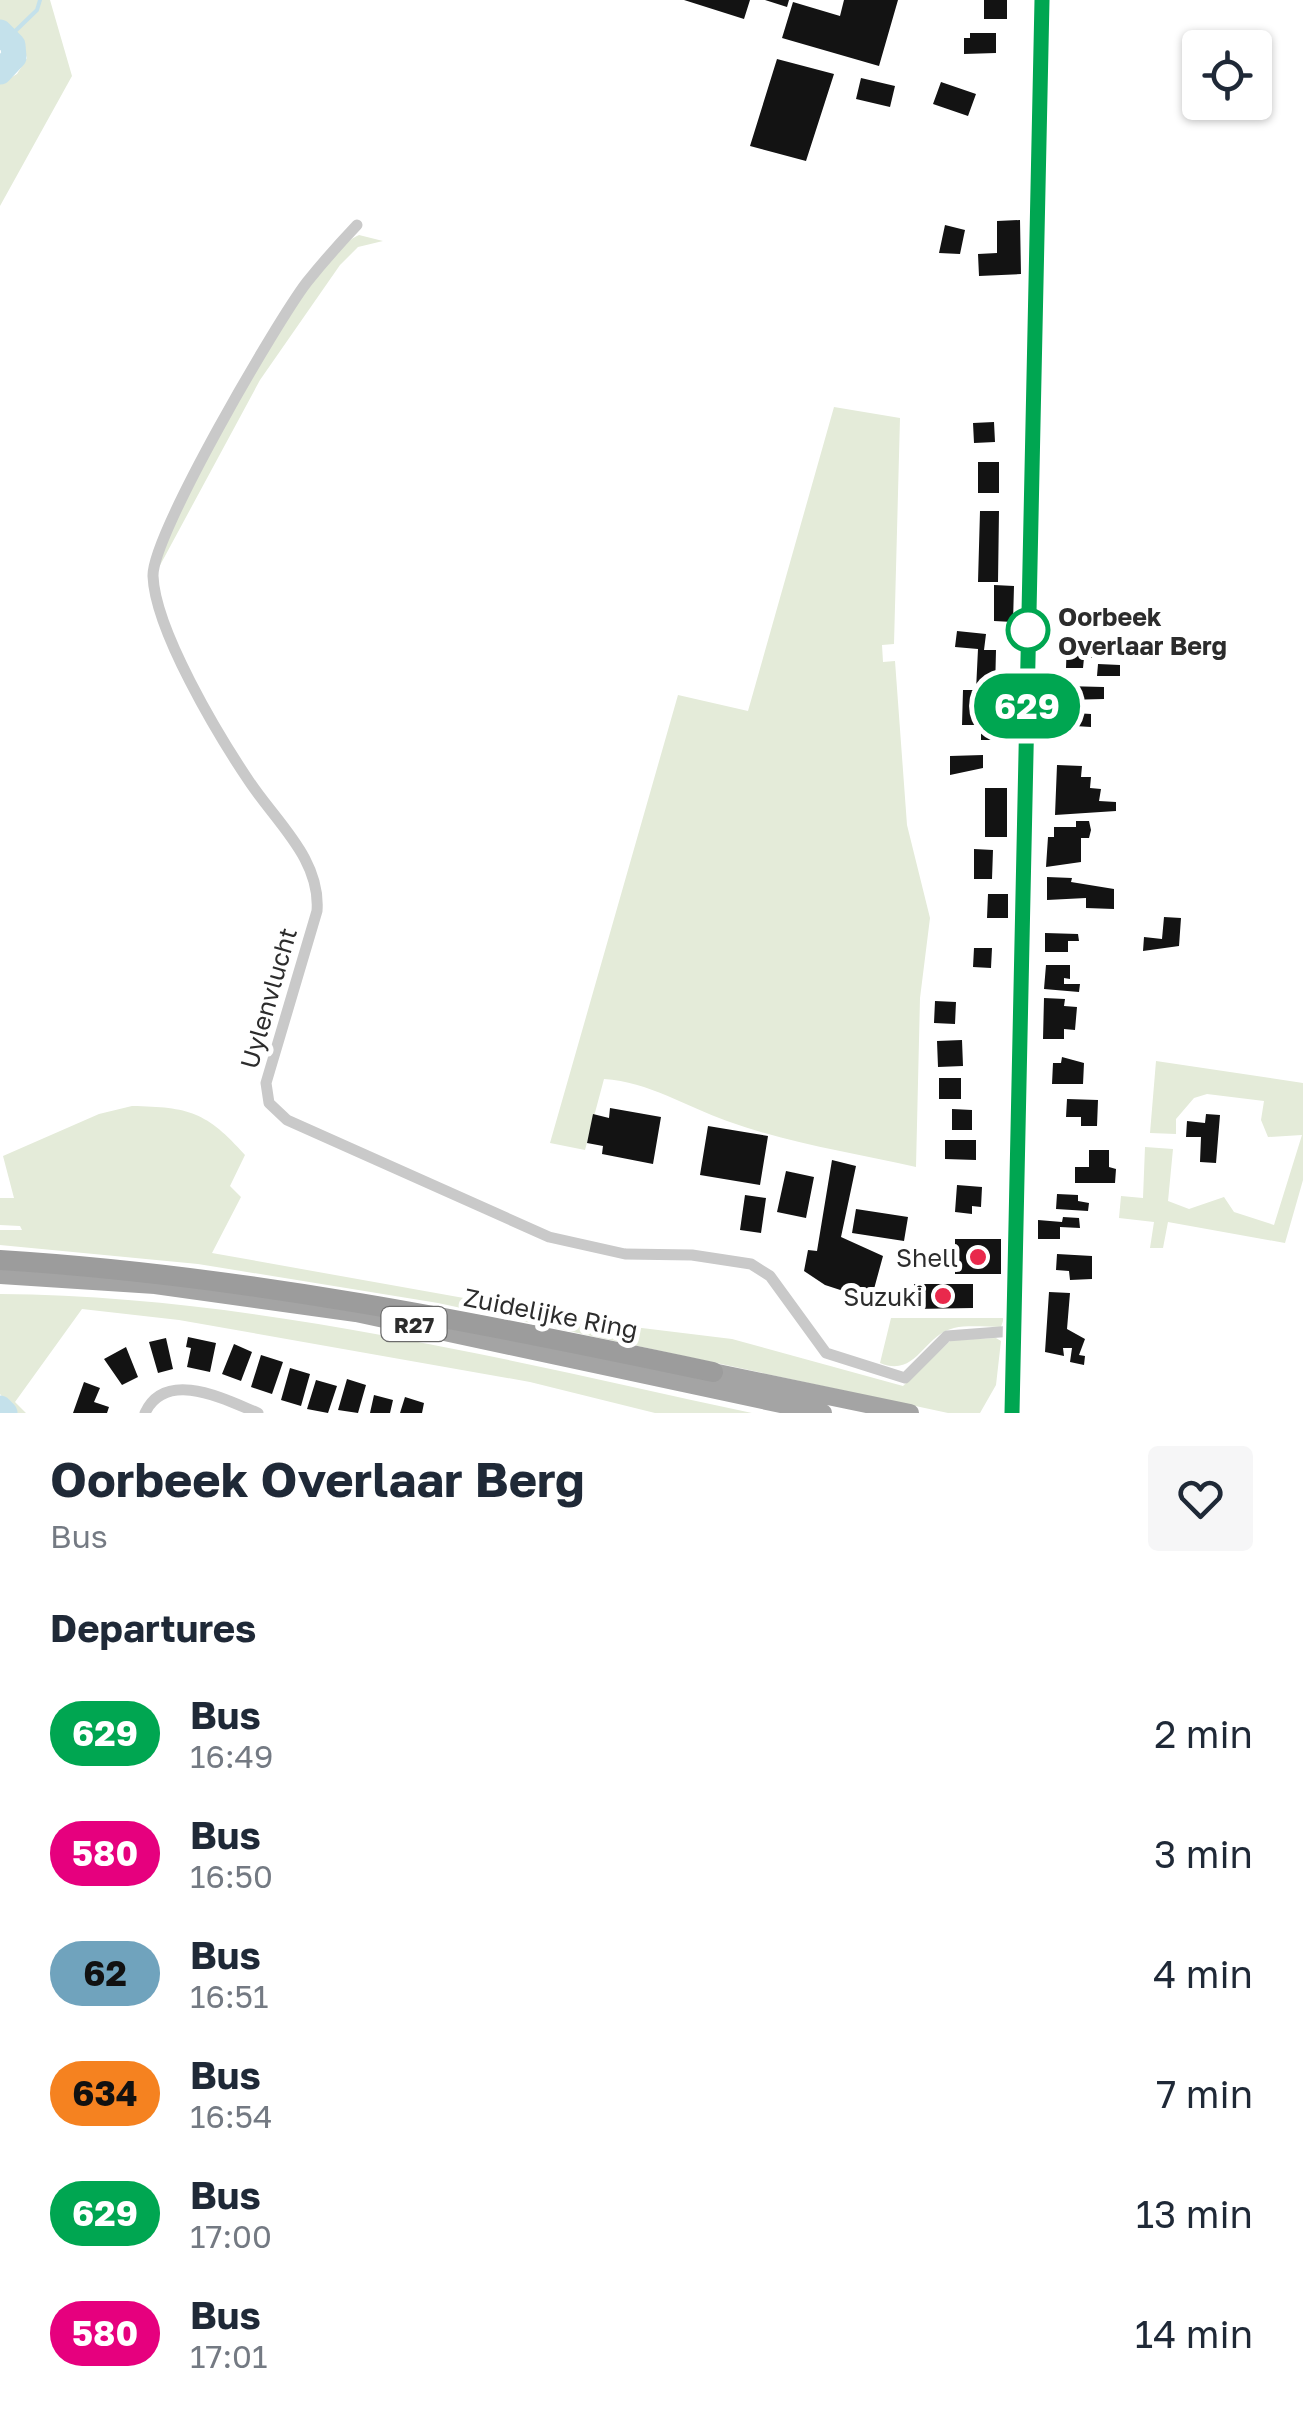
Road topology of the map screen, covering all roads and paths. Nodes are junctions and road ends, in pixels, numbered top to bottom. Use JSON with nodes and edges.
{"nodes":[{"id":1,"x":1042,"y":0,"type":"edge"},
{"id":2,"x":357,"y":224,"type":"dead end"},
{"id":3,"x":0,"y":1260,"type":"edge"},
{"id":4,"x":0,"y":1275,"type":"edge"},
{"id":5,"x":1013,"y":1331,"type":"junction"},
{"id":6,"x":713,"y":1372,"type":"joint"},
{"id":7,"x":145,"y":1413,"type":"edge"},
{"id":8,"x":258,"y":1413,"type":"edge"},
{"id":9,"x":823,"y":1413,"type":"edge"},
{"id":10,"x":910,"y":1413,"type":"edge"},
{"id":11,"x":1012,"y":1413,"type":"edge"}],
"edges":[{"from":1,"to":5,"type":"main road"},
{"from":2,"to":5,"type":"street","name":"Uylenvlucht"},
{"from":3,"to":6,"type":"highway","name":"Zuidelijke Ring","number":"R27"},
{"from":4,"to":9,"type":"main road","name":"Zuidelijke Ring","number":"R27"},
{"from":5,"to":11,"type":"main road"},
{"from":6,"to":10,"type":"main road","name":"Zuidelijke Ring","number":"R27"},
{"from":7,"to":8,"type":"street"}]}
